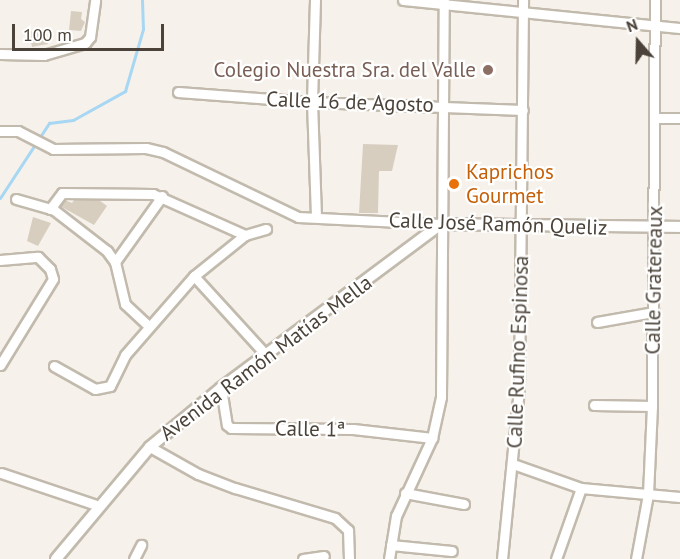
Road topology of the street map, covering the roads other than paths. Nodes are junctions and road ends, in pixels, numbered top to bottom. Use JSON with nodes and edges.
{"nodes":[{"id":1,"x":95,"y":0,"type":"edge"},
{"id":2,"x":315,"y":0,"type":"edge"},
{"id":3,"x":403,"y":0,"type":"edge"},
{"id":4,"x":523,"y":0,"type":"edge"},
{"id":5,"x":655,"y":0,"type":"edge"},
{"id":6,"x":444,"y":2,"type":"edge"},
{"id":7,"x":523,"y":12,"type":"junction"},
{"id":8,"x":654,"y":27,"type":"junction"},
{"id":9,"x":680,"y":28,"type":"edge"},
{"id":10,"x":0,"y":54,"type":"edge"},
{"id":11,"x":178,"y":92,"type":"dead end"},
{"id":12,"x":312,"y":102,"type":"junction"},
{"id":13,"x":443,"y":105,"type":"junction"},
{"id":14,"x":522,"y":110,"type":"junction"},
{"id":15,"x":655,"y":118,"type":"junction"},
{"id":16,"x":680,"y":118,"type":"edge"},
{"id":17,"x":0,"y":131,"type":"edge"},
{"id":18,"x":162,"y":196,"type":"junction"},
{"id":19,"x":15,"y":199,"type":"dead end"},
{"id":20,"x":50,"y":209,"type":"junction"},
{"id":21,"x":316,"y":218,"type":"junction"},
{"id":22,"x":441,"y":224,"type":"junction"},
{"id":23,"x":522,"y":226,"type":"junction"},
{"id":24,"x":680,"y":227,"type":"edge"},
{"id":25,"x":655,"y":228,"type":"junction"},
{"id":26,"x":266,"y":230,"type":"dead end"},
{"id":27,"x":245,"y":235,"type":"junction"},
{"id":28,"x":0,"y":260,"type":"edge"},
{"id":29,"x":115,"y":262,"type":"junction"},
{"id":30,"x":194,"y":276,"type":"junction"},
{"id":31,"x":654,"y":312,"type":"junction"},
{"id":32,"x":597,"y":322,"type":"dead end"},
{"id":33,"x":148,"y":326,"type":"junction"},
{"id":34,"x":267,"y":356,"type":"junction"},
{"id":35,"x":0,"y":365,"type":"edge"},
{"id":36,"x":54,"y":366,"type":"dead end"},
{"id":37,"x":221,"y":388,"type":"junction"},
{"id":38,"x":594,"y":405,"type":"dead end"},
{"id":39,"x":652,"y":406,"type":"junction"},
{"id":40,"x":432,"y":438,"type":"junction"},
{"id":41,"x":150,"y":447,"type":"junction"},
{"id":42,"x":513,"y":464,"type":"junction"},
{"id":43,"x":2,"y":473,"type":"dead end"},
{"id":44,"x":581,"y":488,"type":"junction"},
{"id":45,"x":405,"y":493,"type":"junction"},
{"id":46,"x":648,"y":494,"type":"junction"},
{"id":47,"x":680,"y":497,"type":"edge"},
{"id":48,"x":464,"y":504,"type":"dead end"},
{"id":49,"x":99,"y":506,"type":"junction"},
{"id":50,"x":141,"y":545,"type":"dead end"},
{"id":51,"x":391,"y":545,"type":"junction"},
{"id":52,"x":452,"y":551,"type":"dead end"},
{"id":53,"x":324,"y":556,"type":"dead end"},
{"id":54,"x":56,"y":559,"type":"edge"},
{"id":55,"x":134,"y":559,"type":"edge"},
{"id":56,"x":303,"y":559,"type":"edge"},
{"id":57,"x":349,"y":559,"type":"edge"},
{"id":58,"x":389,"y":559,"type":"edge"},
{"id":59,"x":502,"y":559,"type":"edge"},
{"id":60,"x":556,"y":559,"type":"edge"},
{"id":61,"x":636,"y":559,"type":"edge"}],
"edges":[{"from":1,"to":10,"type":"street"},
{"from":2,"to":12,"type":"street"},
{"from":3,"to":6,"type":"street"},
{"from":4,"to":7,"type":"street","name":"Calle Rufino Espinosa"},
{"from":5,"to":8,"type":"street","name":"Calle Gratereaux"},
{"from":6,"to":7,"type":"street"},
{"from":6,"to":13,"type":"street"},
{"from":7,"to":8,"type":"street"},
{"from":7,"to":14,"type":"street","name":"Calle Rufino Espinosa"},
{"from":8,"to":9,"type":"street"},
{"from":8,"to":15,"type":"street","name":"Calle Gratereaux"},
{"from":11,"to":12,"type":"street","name":"Calle 16 de Agosto"},
{"from":12,"to":13,"type":"street","name":"Calle 16 de Agosto"},
{"from":12,"to":21,"type":"street"},
{"from":13,"to":14,"type":"street","name":"Calle 16 de Agosto"},
{"from":13,"to":22,"type":"street"},
{"from":14,"to":23,"type":"street","name":"Calle Rufino Espinosa"},
{"from":15,"to":16,"type":"street"},
{"from":15,"to":25,"type":"street","name":"Calle Gratereaux"},
{"from":17,"to":21,"type":"street","name":"Calle José Ramón Queliz"},
{"from":18,"to":20,"type":"street"},
{"from":18,"to":27,"type":"street"},
{"from":18,"to":29,"type":"street"},
{"from":19,"to":20,"type":"street"},
{"from":20,"to":29,"type":"street"},
{"from":21,"to":22,"type":"street","name":"Calle José Ramón Queliz"},
{"from":22,"to":23,"type":"street","name":"Calle José Ramón Queliz"},
{"from":22,"to":34,"type":"street","name":"Avenida Ramón Matías Mella"},
{"from":22,"to":40,"type":"street"},
{"from":23,"to":25,"type":"street","name":"Calle José Ramón Queliz"},
{"from":23,"to":42,"type":"street","name":"Calle Rufino Espinosa"},
{"from":24,"to":25,"type":"street","name":"Calle José Ramón Queliz"},
{"from":25,"to":31,"type":"street","name":"Calle Gratereaux"},
{"from":26,"to":27,"type":"street"},
{"from":27,"to":30,"type":"street"},
{"from":28,"to":35,"type":"street"},
{"from":29,"to":33,"type":"street"},
{"from":30,"to":33,"type":"street"},
{"from":30,"to":34,"type":"street"},
{"from":31,"to":32,"type":"street"},
{"from":31,"to":39,"type":"street","name":"Calle Gratereaux"},
{"from":33,"to":36,"type":"street"},
{"from":34,"to":37,"type":"street","name":"Avenida Ramón Matías Mella"},
{"from":37,"to":40,"type":"street","name":"Calle 1ª"},
{"from":37,"to":41,"type":"street","name":"Avenida Ramón Matías Mella"},
{"from":38,"to":39,"type":"street"},
{"from":39,"to":46,"type":"street","name":"Calle Gratereaux"},
{"from":40,"to":45,"type":"street"},
{"from":41,"to":49,"type":"street","name":"Avenida Ramón Matías Mella"},
{"from":41,"to":57,"type":"street"},
{"from":42,"to":44,"type":"street"},
{"from":42,"to":59,"type":"street","name":"Calle Rufino Espinosa"},
{"from":43,"to":49,"type":"street"},
{"from":44,"to":46,"type":"street"},
{"from":44,"to":60,"type":"street"},
{"from":45,"to":48,"type":"street"},
{"from":45,"to":51,"type":"street"},
{"from":46,"to":47,"type":"street"},
{"from":46,"to":61,"type":"street","name":"Calle Gratereaux"},
{"from":49,"to":54,"type":"street","name":"Avenida Ramón Matías Mella"},
{"from":50,"to":55,"type":"street"},
{"from":51,"to":52,"type":"street"},
{"from":51,"to":58,"type":"street"},
{"from":53,"to":56,"type":"street"}]}
